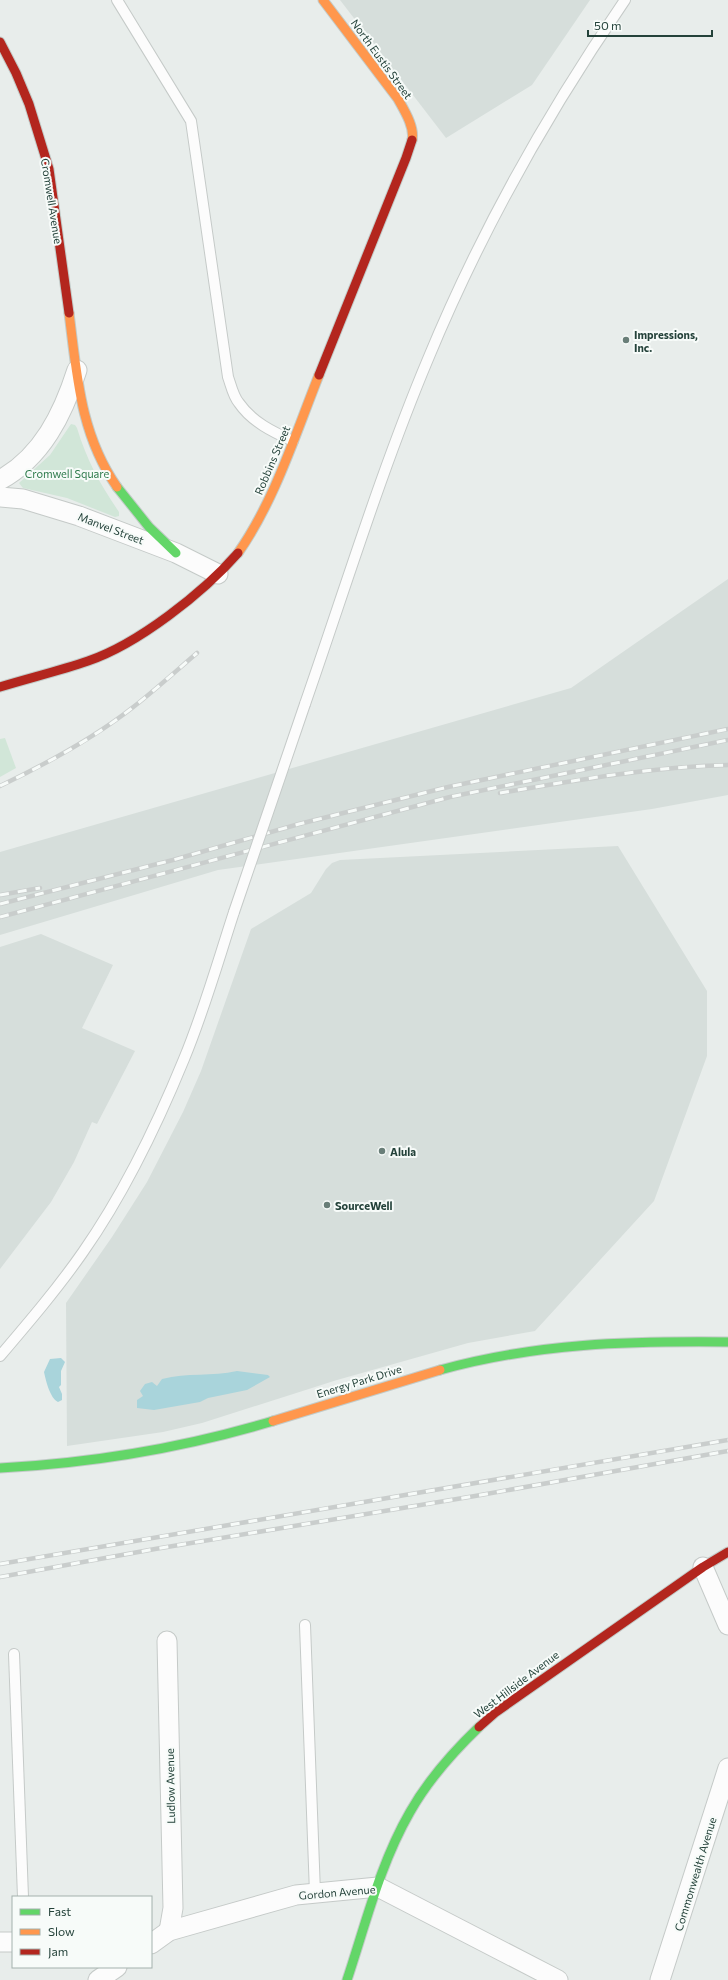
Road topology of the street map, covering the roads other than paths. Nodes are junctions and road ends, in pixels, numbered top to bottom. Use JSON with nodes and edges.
{"nodes":[{"id":1,"x":117,"y":0,"type":"edge"},
{"id":2,"x":323,"y":0,"type":"edge"},
{"id":3,"x":625,"y":0,"type":"edge"},
{"id":4,"x":0,"y":42,"type":"edge"},
{"id":5,"x":406,"y":114,"type":"joint"},
{"id":6,"x":78,"y":368,"type":"junction"},
{"id":7,"x":293,"y":441,"type":"junction"},
{"id":8,"x":0,"y":480,"type":"edge"},
{"id":9,"x":0,"y":497,"type":"edge"},
{"id":10,"x":176,"y":553,"type":"junction"},
{"id":11,"x":218,"y":574,"type":"junction"},
{"id":12,"x":0,"y":687,"type":"edge"},
{"id":13,"x":728,"y":1342,"type":"edge"},
{"id":14,"x":0,"y":1356,"type":"edge"},
{"id":15,"x":0,"y":1468,"type":"edge"},
{"id":16,"x":728,"y":1552,"type":"edge"},
{"id":17,"x":703,"y":1567,"type":"junction"},
{"id":18,"x":728,"y":1624,"type":"edge"},
{"id":19,"x":305,"y":1625,"type":"dead end"},
{"id":20,"x":167,"y":1641,"type":"dead end"},
{"id":21,"x":14,"y":1654,"type":"dead end"},
{"id":22,"x":728,"y":1768,"type":"edge"},
{"id":23,"x":378,"y":1887,"type":"junction"},
{"id":24,"x":315,"y":1893,"type":"junction"},
{"id":25,"x":23,"y":1896,"type":"edge"},
{"id":26,"x":160,"y":1932,"type":"edge"},
{"id":27,"x":0,"y":1942,"type":"edge"},
{"id":28,"x":12,"y":1942,"type":"edge"},
{"id":29,"x":152,"y":1943,"type":"edge"},
{"id":30,"x":116,"y":1968,"type":"edge"},
{"id":31,"x":98,"y":1980,"type":"edge"},
{"id":32,"x":347,"y":1980,"type":"edge"},
{"id":33,"x":558,"y":1980,"type":"edge"},
{"id":34,"x":660,"y":1980,"type":"edge"}],
"edges":[{"from":1,"to":7,"type":"lane"},
{"from":2,"to":5,"type":"street","name":"North Eustis Street"},
{"from":3,"to":14,"type":"lane","bridge":true},
{"from":4,"to":6,"type":"street","name":"Cromwell Avenue"},
{"from":5,"to":7,"type":"street","name":"Robbins Street"},
{"from":6,"to":8,"type":"street","name":"Cromwell Avenue"},
{"from":6,"to":10,"type":"street","name":"Cromwell Avenue"},
{"from":7,"to":11,"type":"street","name":"Robbins Street"},
{"from":9,"to":10,"type":"street","name":"Manvel Street"},
{"from":10,"to":11,"type":"street","name":"Manvel Street"},
{"from":11,"to":12,"type":"street","name":"Robbins Street"},
{"from":13,"to":15,"type":"street","name":"Energy Park Drive"},
{"from":16,"to":17,"type":"street","name":"West Hillside Avenue"},
{"from":17,"to":18,"type":"street"},
{"from":17,"to":23,"type":"street","name":"West Hillside Avenue"},
{"from":19,"to":24,"type":"lane"},
{"from":20,"to":26,"type":"street","name":"Ludlow Avenue"},
{"from":21,"to":25,"type":"lane"},
{"from":22,"to":34,"type":"street","name":"Commonwealth Avenue"},
{"from":23,"to":24,"type":"street","name":"Gordon Avenue"},
{"from":23,"to":32,"type":"street","name":"West Hillside Avenue"},
{"from":23,"to":33,"type":"street","name":"Gordon Avenue"},
{"from":24,"to":26,"type":"street","name":"Gordon Avenue"},
{"from":26,"to":29,"type":"street","name":"Gordon Avenue"},
{"from":27,"to":28,"type":"street"},
{"from":30,"to":31,"type":"street"}]}
